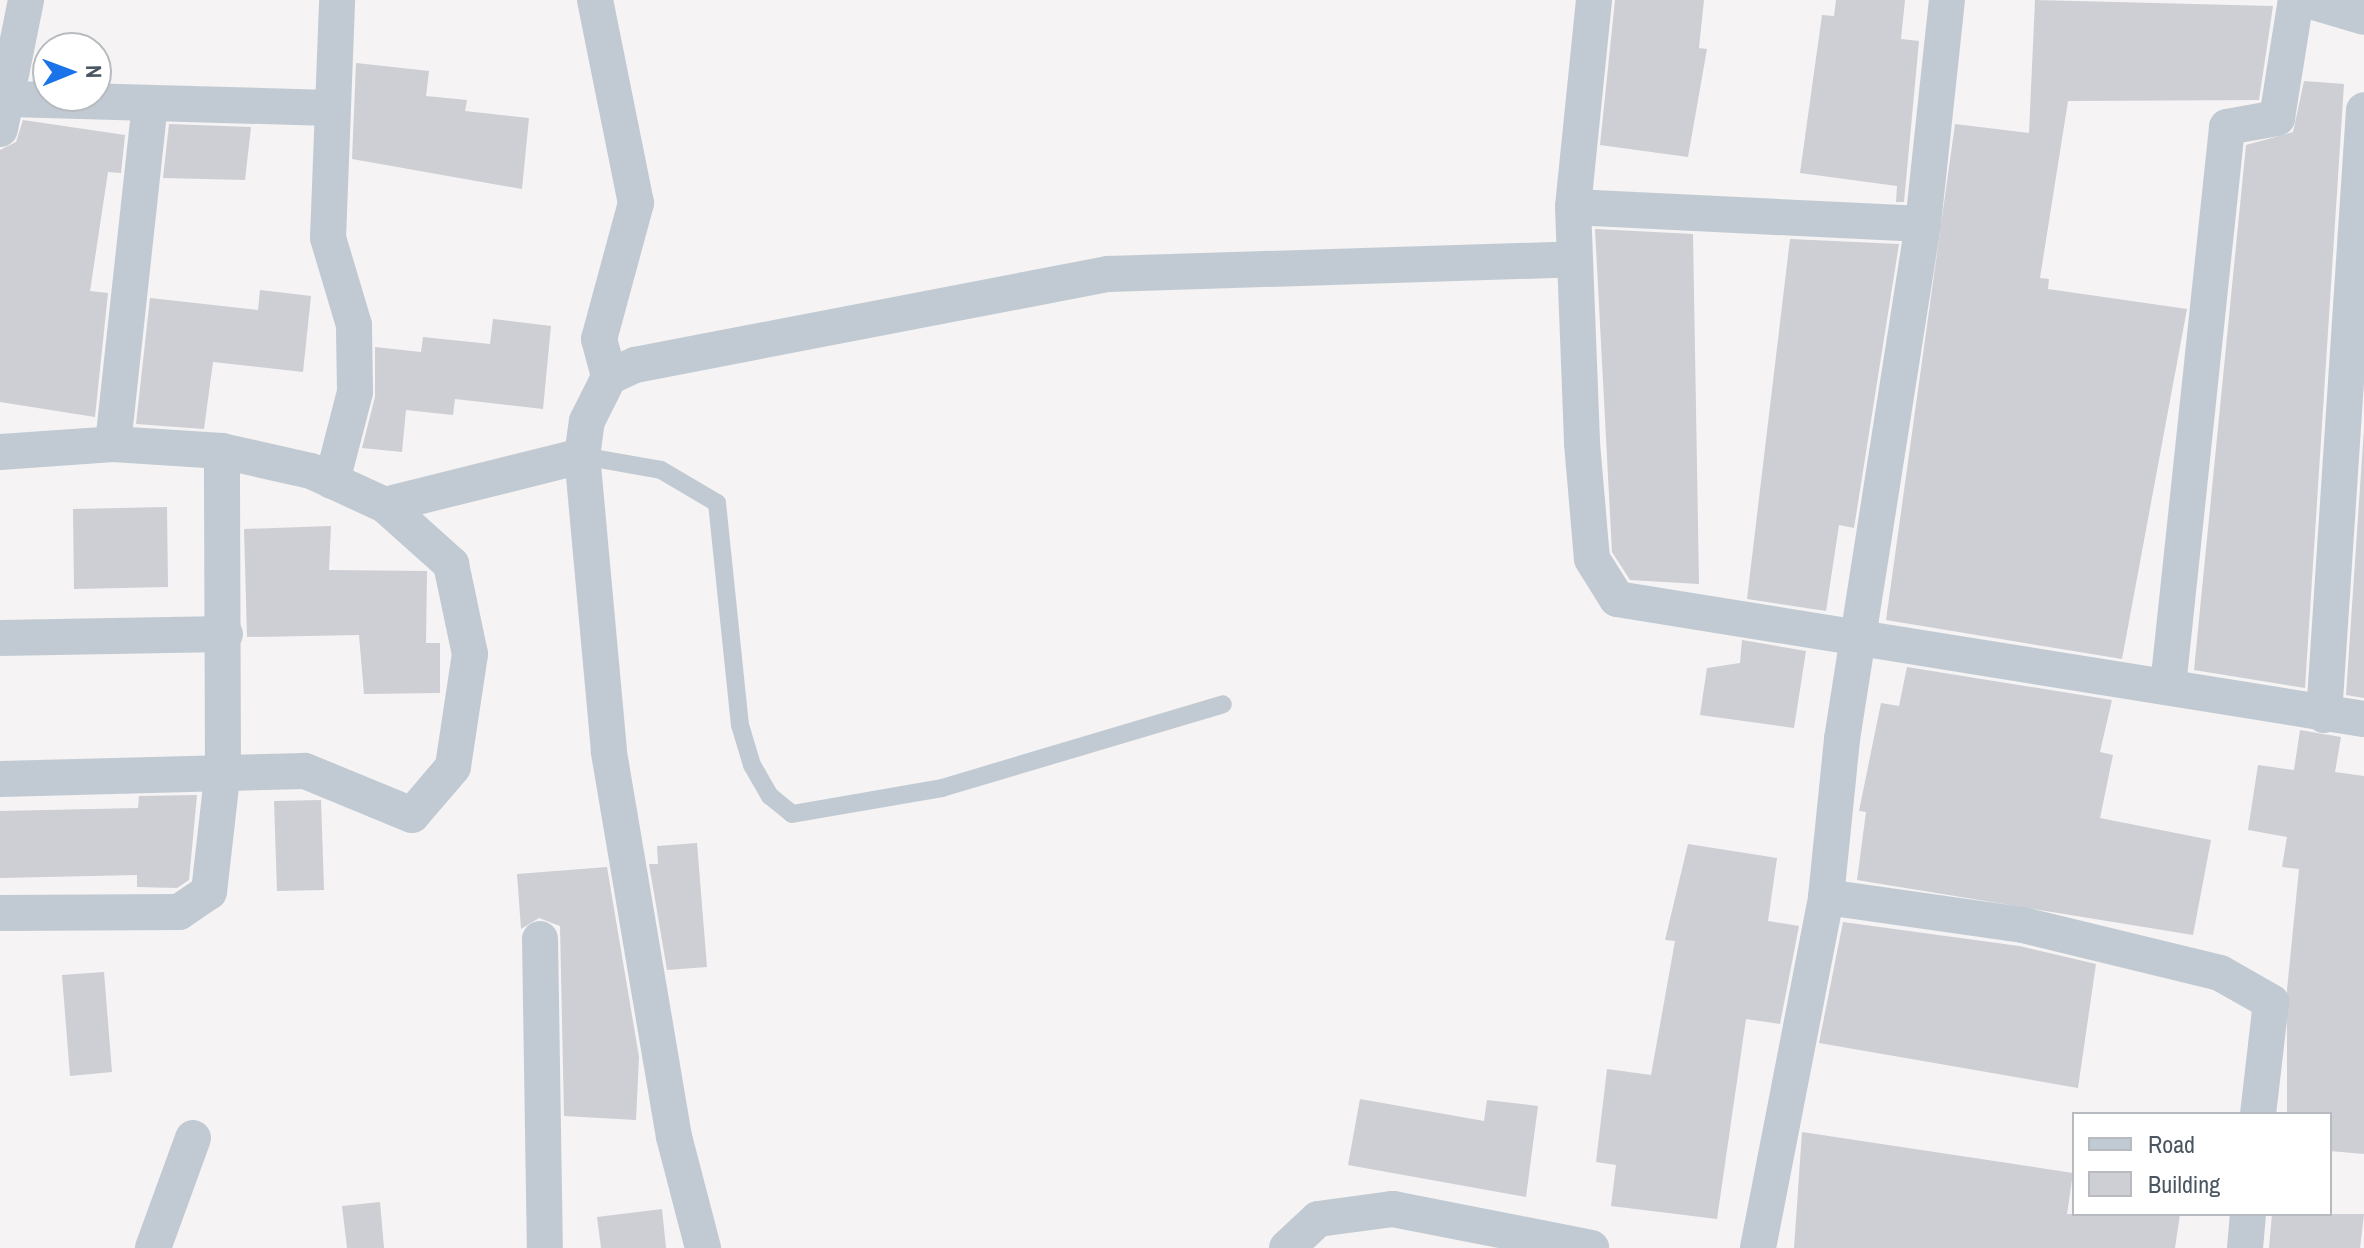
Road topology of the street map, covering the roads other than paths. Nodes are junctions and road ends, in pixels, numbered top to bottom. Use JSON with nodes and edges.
{"nodes":[{"id":1,"x":26,"y":0,"type":"edge"},
{"id":2,"x":337,"y":0,"type":"edge"},
{"id":3,"x":595,"y":0,"type":"edge"},
{"id":4,"x":1594,"y":0,"type":"edge"},
{"id":5,"x":1947,"y":0,"type":"edge"},
{"id":6,"x":2296,"y":0,"type":"edge"},
{"id":7,"x":150,"y":103,"type":"junction"},
{"id":8,"x":330,"y":108,"type":"junction"},
{"id":9,"x":2364,"y":110,"type":"edge"},
{"id":10,"x":5,"y":114,"type":"edge"},
{"id":11,"x":1573,"y":207,"type":"junction"},
{"id":12,"x":1923,"y":224,"type":"junction"},
{"id":13,"x":1575,"y":259,"type":"junction"},
{"id":14,"x":609,"y":377,"type":"junction"},
{"id":15,"x":113,"y":444,"type":"junction"},
{"id":16,"x":222,"y":451,"type":"junction"},
{"id":17,"x":0,"y":452,"type":"edge"},
{"id":18,"x":582,"y":456,"type":"junction"},
{"id":19,"x":332,"y":481,"type":"junction"},
{"id":20,"x":385,"y":505,"type":"junction"},
{"id":21,"x":225,"y":634,"type":"junction"},
{"id":22,"x":0,"y":638,"type":"edge"},
{"id":23,"x":1858,"y":639,"type":"junction"},
{"id":24,"x":2168,"y":686,"type":"junction"},
{"id":25,"x":1223,"y":704,"type":"dead end"},
{"id":26,"x":2324,"y":715,"type":"junction"},
{"id":27,"x":2364,"y":719,"type":"edge"},
{"id":28,"x":223,"y":769,"type":"junction"},
{"id":29,"x":0,"y":779,"type":"edge"},
{"id":30,"x":1826,"y":897,"type":"junction"},
{"id":31,"x":0,"y":913,"type":"edge"},
{"id":32,"x":540,"y":939,"type":"dead end"},
{"id":33,"x":2258,"y":1112,"type":"edge"},
{"id":34,"x":193,"y":1138,"type":"dead end"},
{"id":35,"x":2248,"y":1216,"type":"edge"},
{"id":36,"x":153,"y":1248,"type":"edge"},
{"id":37,"x":545,"y":1248,"type":"edge"},
{"id":38,"x":703,"y":1248,"type":"edge"},
{"id":39,"x":1287,"y":1248,"type":"edge"},
{"id":40,"x":1591,"y":1248,"type":"edge"},
{"id":41,"x":1758,"y":1248,"type":"edge"},
{"id":42,"x":2245,"y":1248,"type":"edge"}],
"edges":[{"from":1,"to":10,"type":"street"},
{"from":2,"to":8,"type":"street"},
{"from":3,"to":14,"type":"street"},
{"from":4,"to":11,"type":"street"},
{"from":5,"to":12,"type":"street"},
{"from":6,"to":24,"type":"street"},
{"from":7,"to":8,"type":"street"},
{"from":7,"to":10,"type":"street"},
{"from":7,"to":15,"type":"street"},
{"from":8,"to":19,"type":"street"},
{"from":9,"to":26,"type":"street"},
{"from":11,"to":12,"type":"street"},
{"from":11,"to":13,"type":"street"},
{"from":12,"to":23,"type":"street"},
{"from":13,"to":14,"type":"street"},
{"from":13,"to":23,"type":"street"},
{"from":14,"to":18,"type":"street"},
{"from":15,"to":16,"type":"street"},
{"from":15,"to":17,"type":"street"},
{"from":16,"to":19,"type":"street"},
{"from":16,"to":21,"type":"street"},
{"from":18,"to":20,"type":"street"},
{"from":18,"to":25,"type":"lane"},
{"from":18,"to":38,"type":"street"},
{"from":19,"to":20,"type":"street"},
{"from":20,"to":28,"type":"street"},
{"from":21,"to":22,"type":"street"},
{"from":21,"to":28,"type":"street"},
{"from":23,"to":24,"type":"street"},
{"from":23,"to":30,"type":"street"},
{"from":24,"to":26,"type":"street"},
{"from":26,"to":27,"type":"street"},
{"from":28,"to":29,"type":"street"},
{"from":28,"to":31,"type":"street"},
{"from":30,"to":33,"type":"street"},
{"from":30,"to":41,"type":"street"},
{"from":32,"to":37,"type":"street"},
{"from":34,"to":36,"type":"street"},
{"from":35,"to":42,"type":"street"},
{"from":39,"to":40,"type":"street"}]}
